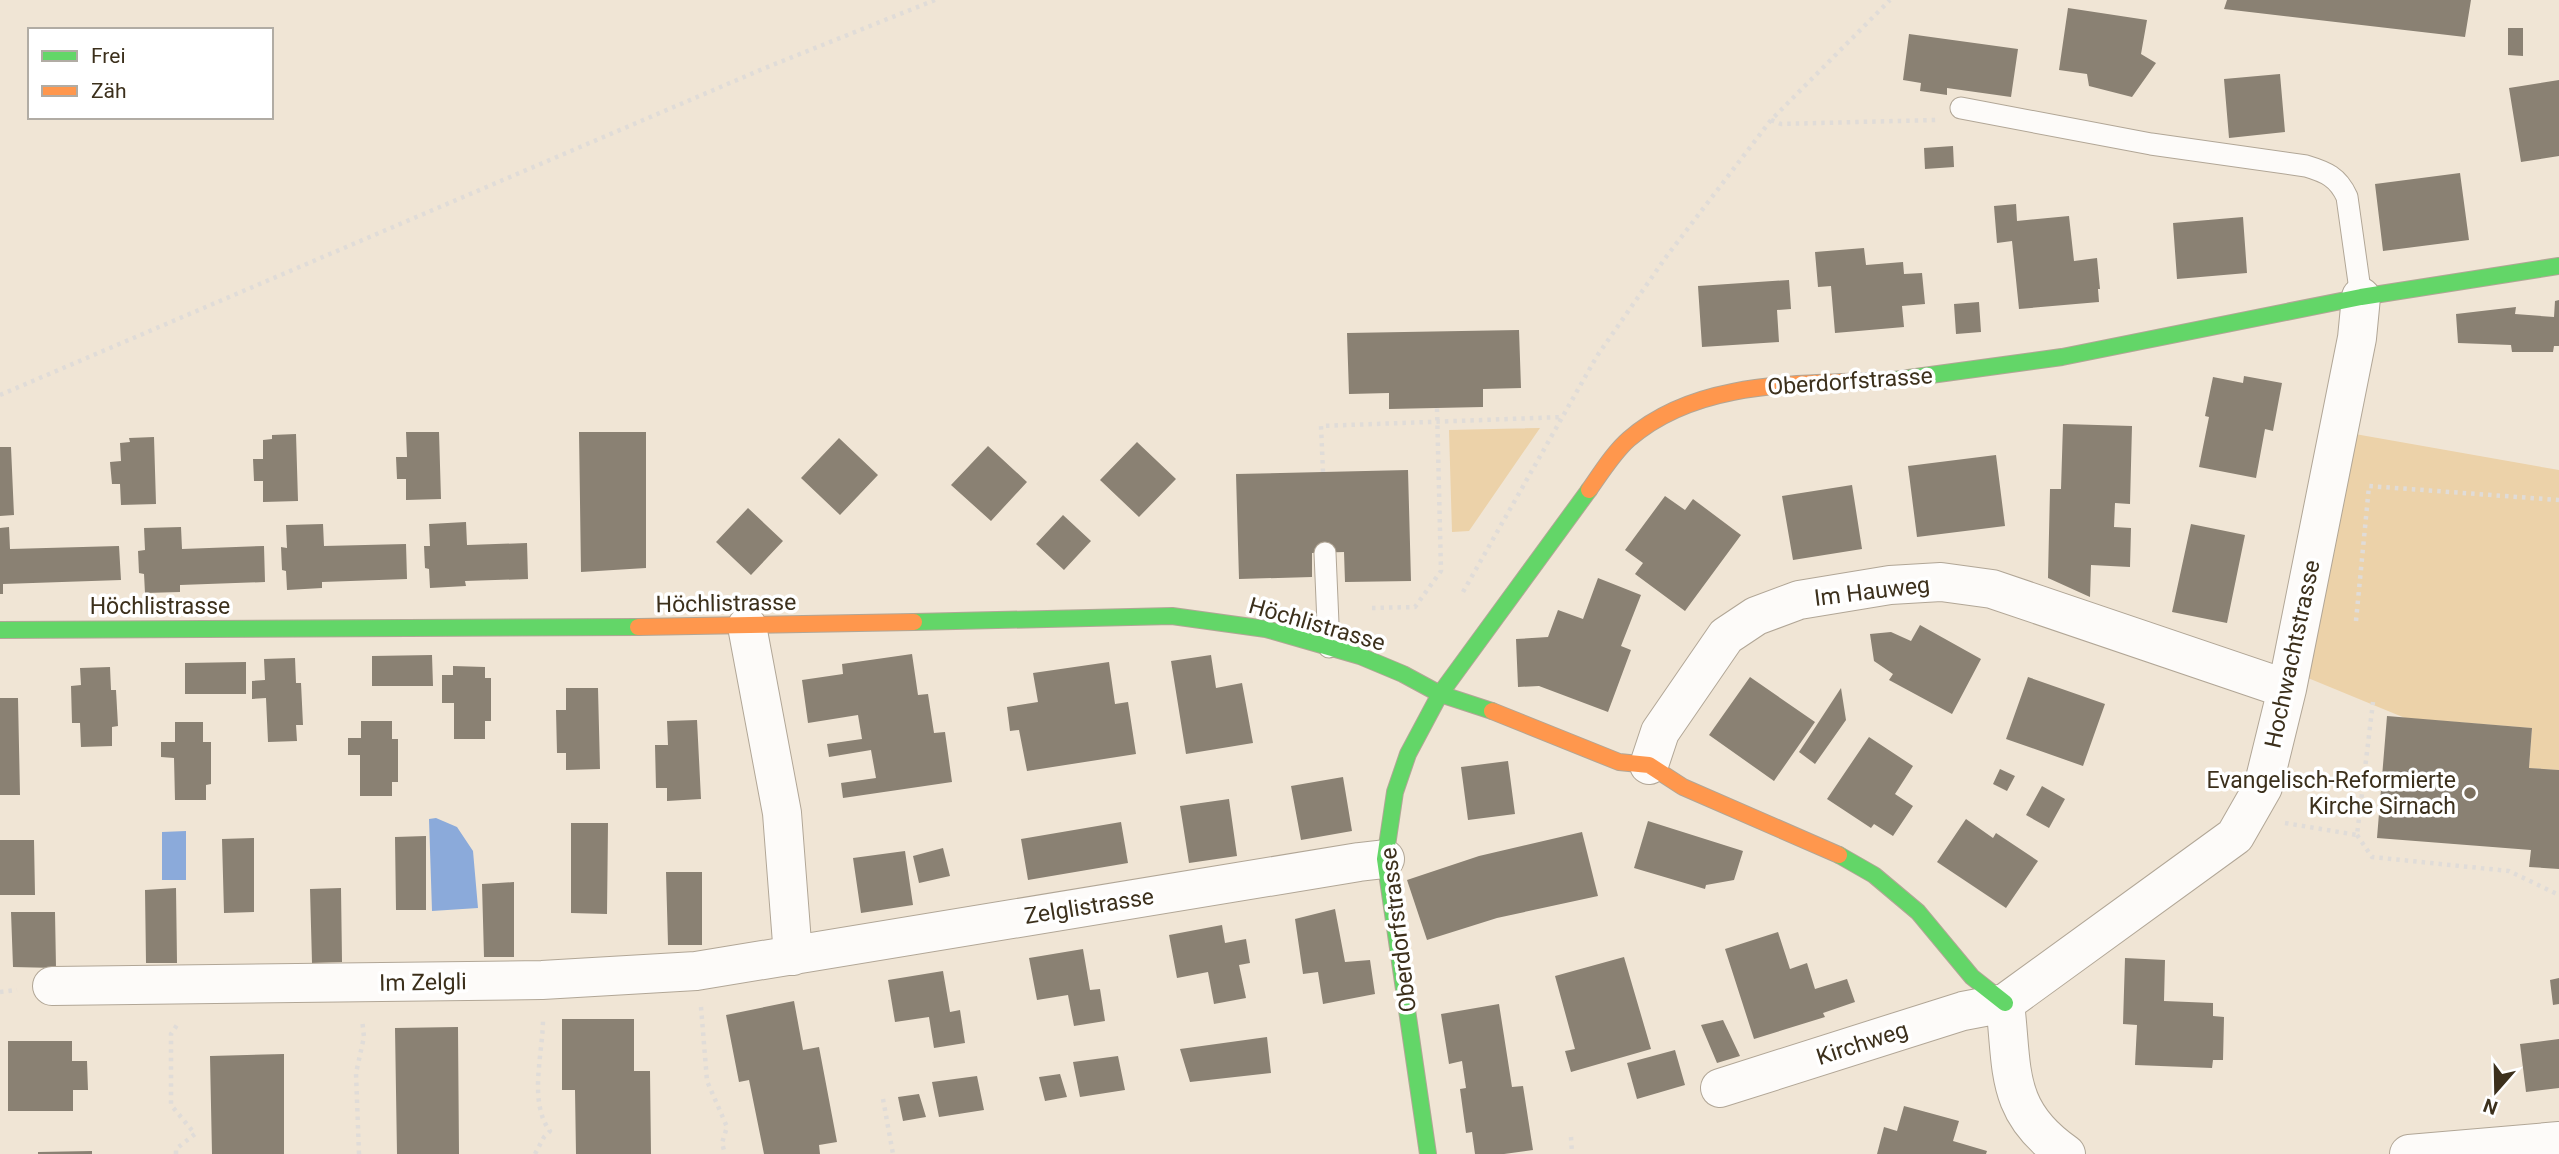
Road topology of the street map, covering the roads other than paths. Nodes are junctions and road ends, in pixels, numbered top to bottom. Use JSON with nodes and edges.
{"nodes":[{"id":1,"x":1961,"y":108,"type":"road end"},
{"id":2,"x":2559,"y":266,"type":"edge"},
{"id":3,"x":2361,"y":297,"type":"junction"},
{"id":4,"x":1325,"y":553,"type":"dead end"},
{"id":5,"x":747,"y":626,"type":"junction"},
{"id":6,"x":0,"y":630,"type":"edge"},
{"id":7,"x":1329,"y":647,"type":"junction"},
{"id":8,"x":2287,"y":689,"type":"junction"},
{"id":9,"x":1440,"y":694,"type":"junction"},
{"id":10,"x":1649,"y":765,"type":"junction"},
{"id":11,"x":1385,"y":859,"type":"junction"},
{"id":12,"x":793,"y":956,"type":"junction"},
{"id":13,"x":52,"y":986,"type":"dead end"},
{"id":14,"x":2005,"y":1003,"type":"junction"},
{"id":15,"x":1720,"y":1088,"type":"dead end"},
{"id":16,"x":2559,"y":1141,"type":"edge"},
{"id":17,"x":1428,"y":1154,"type":"edge"},
{"id":18,"x":2066,"y":1154,"type":"edge"},
{"id":19,"x":2409,"y":1154,"type":"edge"}],
"edges":[{"from":1,"to":3,"type":"lane"},
{"from":2,"to":3,"type":"street"},
{"from":3,"to":8,"type":"street","name":"Hochwachtstrasse"},
{"from":3,"to":9,"type":"street","name":"Oberdorfstrasse"},
{"from":4,"to":7,"type":"lane"},
{"from":5,"to":6,"type":"street","name":"Höchlistrasse"},
{"from":5,"to":7,"type":"street","name":"Höchlistrasse"},
{"from":5,"to":12,"type":"street"},
{"from":7,"to":9,"type":"street","name":"Höchlistrasse"},
{"from":8,"to":10,"type":"street","name":"Im Hauweg"},
{"from":8,"to":14,"type":"street","name":"Hochwachtstrasse"},
{"from":9,"to":10,"type":"street"},
{"from":9,"to":11,"type":"street","name":"Oberdorfstrasse"},
{"from":10,"to":14,"type":"street"},
{"from":11,"to":12,"type":"street","name":"Zelglistrasse"},
{"from":11,"to":17,"type":"street","name":"Oberdorfstrasse"},
{"from":12,"to":13,"type":"street","name":"Im Zelgli"},
{"from":14,"to":15,"type":"street","name":"Kirchweg"},
{"from":14,"to":18,"type":"street"},
{"from":16,"to":19,"type":"street"}]}
